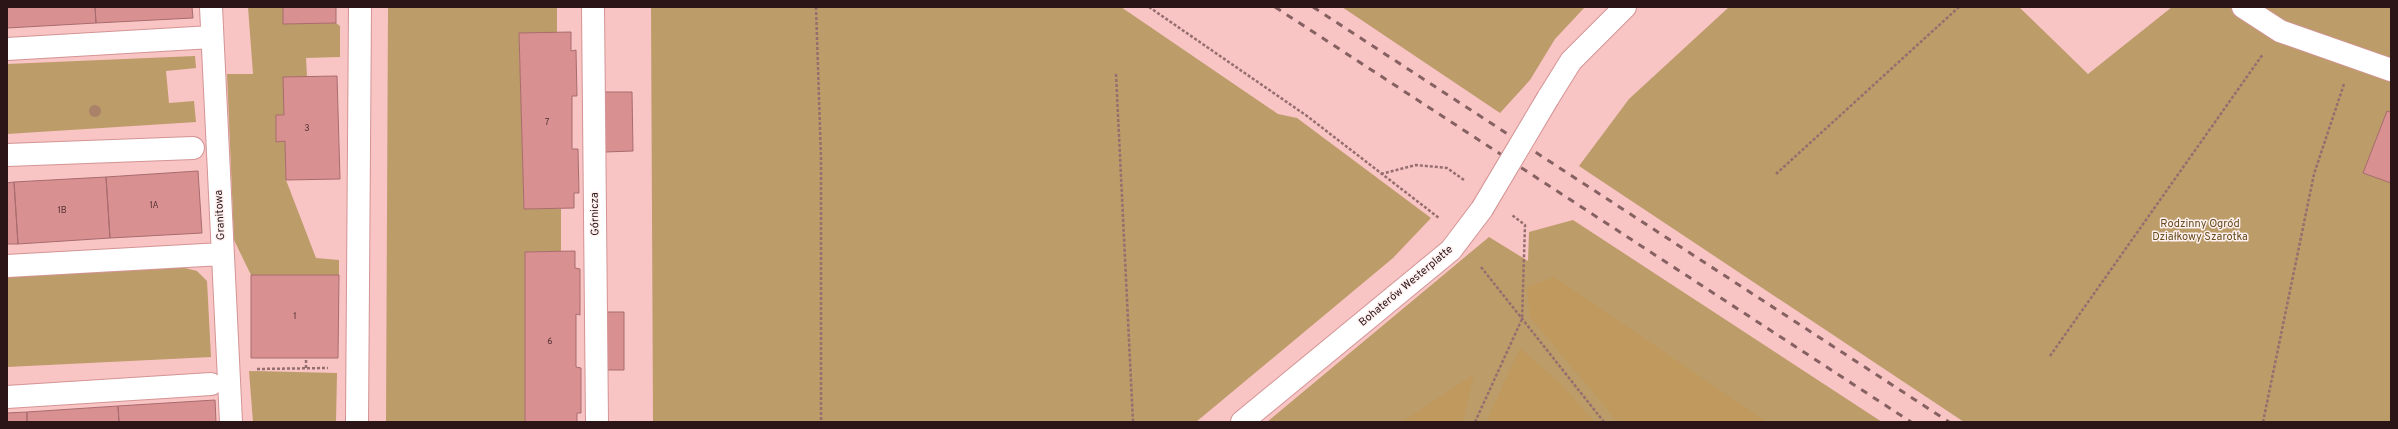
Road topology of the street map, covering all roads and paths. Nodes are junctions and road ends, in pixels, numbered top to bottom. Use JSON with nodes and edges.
{"nodes":[{"id":1,"x":211,"y":7,"type":"edge"},
{"id":2,"x":360,"y":7,"type":"edge"},
{"id":3,"x":593,"y":7,"type":"edge"},
{"id":4,"x":816,"y":7,"type":"edge"},
{"id":5,"x":1149,"y":7,"type":"edge"},
{"id":6,"x":1625,"y":7,"type":"edge"},
{"id":7,"x":1959,"y":7,"type":"edge"},
{"id":8,"x":2243,"y":7,"type":"edge"},
{"id":9,"x":2280,"y":31,"type":"junction"},
{"id":10,"x":212,"y":37,"type":"junction"},
{"id":11,"x":7,"y":50,"type":"edge"},
{"id":12,"x":2353,"y":57,"type":"junction"},
{"id":13,"x":2391,"y":70,"type":"edge"},
{"id":14,"x":1116,"y":74,"type":"dead end"},
{"id":15,"x":193,"y":148,"type":"dead end"},
{"id":16,"x":7,"y":154,"type":"edge"},
{"id":17,"x":1381,"y":174,"type":"junction"},
{"id":18,"x":1776,"y":174,"type":"dead end"},
{"id":19,"x":1467,"y":182,"type":"dead end"},
{"id":20,"x":1505,"y":211,"type":"dead end"},
{"id":21,"x":1442,"y":221,"type":"dead end"},
{"id":22,"x":222,"y":254,"type":"junction"},
{"id":23,"x":7,"y":266,"type":"edge"},
{"id":24,"x":1480,"y":267,"type":"dead end"},
{"id":25,"x":1522,"y":319,"type":"junction"},
{"id":26,"x":2050,"y":356,"type":"dead end"},
{"id":27,"x":306,"y":358,"type":"dead end"},
{"id":28,"x":306,"y":368,"type":"junction"},
{"id":29,"x":329,"y":368,"type":"dead end"},
{"id":30,"x":228,"y":370,"type":"junction"},
{"id":31,"x":211,"y":384,"type":"dead end"},
{"id":32,"x":7,"y":397,"type":"edge"},
{"id":33,"x":231,"y":422,"type":"edge"},
{"id":34,"x":357,"y":422,"type":"edge"},
{"id":35,"x":597,"y":422,"type":"edge"},
{"id":36,"x":821,"y":422,"type":"edge"},
{"id":37,"x":1133,"y":422,"type":"edge"},
{"id":38,"x":1242,"y":422,"type":"edge"},
{"id":39,"x":1475,"y":422,"type":"edge"},
{"id":40,"x":1604,"y":422,"type":"edge"},
{"id":41,"x":2263,"y":422,"type":"edge"}],
"edges":[{"from":1,"to":10,"type":"street","name":"Granitowa"},
{"from":2,"to":34,"type":"street"},
{"from":3,"to":35,"type":"street","name":"Górnicza"},
{"from":4,"to":36,"type":"path"},
{"from":5,"to":17,"type":"path"},
{"from":6,"to":38,"type":"street","name":"Bohaterów Westerplatte","bridge":true},
{"from":7,"to":18,"type":"path"},
{"from":8,"to":9,"type":"street"},
{"from":9,"to":12,"type":"street"},
{"from":9,"to":26,"type":"path"},
{"from":10,"to":11,"type":"street"},
{"from":10,"to":22,"type":"street","name":"Granitowa"},
{"from":12,"to":13,"type":"street"},
{"from":12,"to":41,"type":"path"},
{"from":14,"to":37,"type":"path"},
{"from":15,"to":16,"type":"street"},
{"from":17,"to":19,"type":"path"},
{"from":17,"to":21,"type":"path"},
{"from":20,"to":25,"type":"path"},
{"from":22,"to":23,"type":"street"},
{"from":22,"to":30,"type":"street","name":"Granitowa"},
{"from":24,"to":25,"type":"path"},
{"from":25,"to":39,"type":"path"},
{"from":25,"to":40,"type":"path"},
{"from":27,"to":28,"type":"path"},
{"from":28,"to":29,"type":"path"},
{"from":28,"to":30,"type":"path"},
{"from":30,"to":33,"type":"street","name":"Granitowa"},
{"from":31,"to":32,"type":"street"}]}
